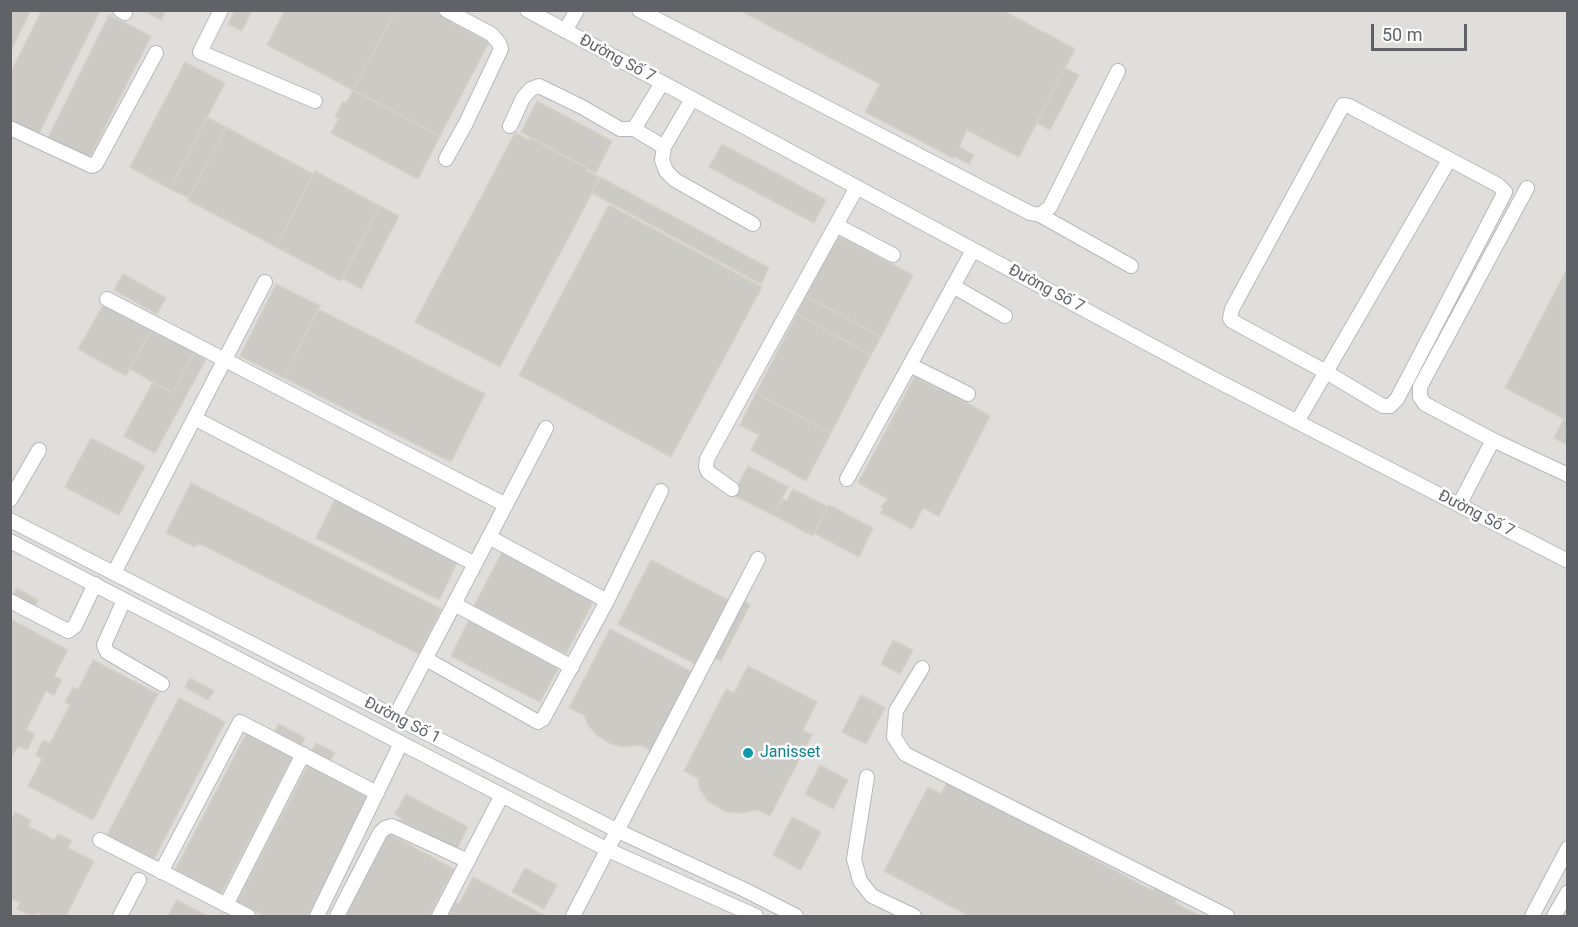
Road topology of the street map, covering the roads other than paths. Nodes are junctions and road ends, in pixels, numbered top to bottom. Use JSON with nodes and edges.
{"nodes":[{"id":1,"x":221,"y":10,"type":"edge"},
{"id":2,"x":446,"y":10,"type":"edge"},
{"id":3,"x":527,"y":10,"type":"edge"},
{"id":4,"x":577,"y":10,"type":"edge"},
{"id":5,"x":639,"y":10,"type":"edge"},
{"id":6,"x":565,"y":31,"type":"junction"},
{"id":7,"x":156,"y":53,"type":"dead end"},
{"id":8,"x":1118,"y":71,"type":"dead end"},
{"id":9,"x":662,"y":83,"type":"junction"},
{"id":10,"x":692,"y":99,"type":"junction"},
{"id":11,"x":315,"y":101,"type":"dead end"},
{"id":12,"x":510,"y":126,"type":"dead end"},
{"id":13,"x":10,"y":128,"type":"edge"},
{"id":14,"x":634,"y":129,"type":"junction"},
{"id":15,"x":664,"y":147,"type":"junction"},
{"id":16,"x":446,"y":159,"type":"dead end"},
{"id":17,"x":1449,"y":160,"type":"junction"},
{"id":18,"x":857,"y":187,"type":"junction"},
{"id":19,"x":1527,"y":188,"type":"dead end"},
{"id":20,"x":1040,"y":214,"type":"junction"},
{"id":21,"x":753,"y":224,"type":"dead end"},
{"id":22,"x":836,"y":225,"type":"junction"},
{"id":23,"x":973,"y":250,"type":"junction"},
{"id":24,"x":893,"y":255,"type":"dead end"},
{"id":25,"x":1131,"y":266,"type":"dead end"},
{"id":26,"x":265,"y":282,"type":"dead end"},
{"id":27,"x":953,"y":286,"type":"junction"},
{"id":28,"x":107,"y":299,"type":"dead end"},
{"id":29,"x":1005,"y":316,"type":"dead end"},
{"id":30,"x":224,"y":360,"type":"junction"},
{"id":31,"x":910,"y":365,"type":"junction"},
{"id":32,"x":1326,"y":372,"type":"junction"},
{"id":33,"x":968,"y":394,"type":"dead end"},
{"id":34,"x":194,"y":418,"type":"junction"},
{"id":35,"x":1297,"y":422,"type":"junction"},
{"id":36,"x":546,"y":428,"type":"dead end"},
{"id":37,"x":1493,"y":440,"type":"junction"},
{"id":38,"x":39,"y":450,"type":"dead end"},
{"id":39,"x":1568,"y":475,"type":"edge"},
{"id":40,"x":847,"y":479,"type":"dead end"},
{"id":41,"x":732,"y":489,"type":"dead end"},
{"id":42,"x":661,"y":491,"type":"dead end"},
{"id":43,"x":10,"y":500,"type":"edge"},
{"id":44,"x":506,"y":505,"type":"junction"},
{"id":45,"x":1459,"y":505,"type":"junction"},
{"id":46,"x":10,"y":520,"type":"edge"},
{"id":47,"x":489,"y":537,"type":"junction"},
{"id":48,"x":10,"y":541,"type":"edge"},
{"id":49,"x":758,"y":559,"type":"dead end"},
{"id":50,"x":1568,"y":561,"type":"edge"},
{"id":51,"x":475,"y":564,"type":"junction"},
{"id":52,"x":114,"y":573,"type":"junction"},
{"id":53,"x":95,"y":585,"type":"junction"},
{"id":54,"x":124,"y":600,"type":"junction"},
{"id":55,"x":607,"y":601,"type":"junction"},
{"id":56,"x":10,"y":602,"type":"edge"},
{"id":57,"x":454,"y":604,"type":"junction"},
{"id":58,"x":426,"y":659,"type":"junction"},
{"id":59,"x":572,"y":667,"type":"junction"},
{"id":60,"x":922,"y":668,"type":"dead end"},
{"id":61,"x":162,"y":684,"type":"dead end"},
{"id":62,"x":395,"y":717,"type":"junction"},
{"id":63,"x":401,"y":743,"type":"junction"},
{"id":64,"x":303,"y":754,"type":"junction"},
{"id":65,"x":867,"y":777,"type":"dead end"},
{"id":66,"x":377,"y":793,"type":"junction"},
{"id":67,"x":502,"y":795,"type":"junction"},
{"id":68,"x":618,"y":831,"type":"junction"},
{"id":69,"x":100,"y":840,"type":"dead end"},
{"id":70,"x":1568,"y":848,"type":"edge"},
{"id":71,"x":608,"y":850,"type":"junction"},
{"id":72,"x":468,"y":861,"type":"junction"},
{"id":73,"x":161,"y":872,"type":"junction"},
{"id":74,"x":139,"y":880,"type":"dead end"},
{"id":75,"x":1568,"y":892,"type":"edge"},
{"id":76,"x":226,"y":905,"type":"junction"},
{"id":77,"x":120,"y":916,"type":"edge"},
{"id":78,"x":248,"y":916,"type":"edge"},
{"id":79,"x":317,"y":916,"type":"edge"},
{"id":80,"x":337,"y":916,"type":"edge"},
{"id":81,"x":439,"y":916,"type":"edge"},
{"id":82,"x":573,"y":916,"type":"edge"},
{"id":83,"x":756,"y":916,"type":"edge"},
{"id":84,"x":796,"y":916,"type":"edge"},
{"id":85,"x":914,"y":916,"type":"edge"},
{"id":86,"x":1227,"y":916,"type":"edge"},
{"id":87,"x":1532,"y":916,"type":"edge"},
{"id":88,"x":1554,"y":916,"type":"edge"}],
"edges":[{"from":1,"to":11,"type":"street"},
{"from":2,"to":16,"type":"street"},
{"from":3,"to":6,"type":"street","name":"Đường Số 7"},
{"from":4,"to":6,"type":"street"},
{"from":5,"to":20,"type":"street"},
{"from":6,"to":9,"type":"street","name":"Đường Số 7"},
{"from":7,"to":13,"type":"street"},
{"from":8,"to":20,"type":"street"},
{"from":9,"to":10,"type":"street","name":"Đường Số 7"},
{"from":9,"to":14,"type":"street"},
{"from":10,"to":15,"type":"street"},
{"from":10,"to":18,"type":"street","name":"Đường Số 7"},
{"from":12,"to":14,"type":"street"},
{"from":14,"to":15,"type":"street"},
{"from":15,"to":21,"type":"street"},
{"from":17,"to":32,"type":"street"},
{"from":17,"to":32,"type":"street"},
{"from":17,"to":32,"type":"street"},
{"from":18,"to":22,"type":"street"},
{"from":18,"to":23,"type":"street","name":"Đường Số 7"},
{"from":19,"to":37,"type":"street"},
{"from":20,"to":25,"type":"street"},
{"from":22,"to":24,"type":"street"},
{"from":22,"to":41,"type":"street"},
{"from":23,"to":27,"type":"street"},
{"from":23,"to":35,"type":"street","name":"Đường Số 7"},
{"from":26,"to":30,"type":"street"},
{"from":27,"to":29,"type":"street"},
{"from":27,"to":31,"type":"street"},
{"from":28,"to":30,"type":"street"},
{"from":30,"to":34,"type":"street"},
{"from":30,"to":44,"type":"street"},
{"from":31,"to":33,"type":"street"},
{"from":31,"to":40,"type":"street"},
{"from":32,"to":35,"type":"street"},
{"from":34,"to":51,"type":"street"},
{"from":34,"to":52,"type":"street"},
{"from":35,"to":45,"type":"street","name":"Đường Số 7"},
{"from":36,"to":44,"type":"street"},
{"from":37,"to":39,"type":"street"},
{"from":37,"to":45,"type":"street"},
{"from":38,"to":43,"type":"street"},
{"from":42,"to":55,"type":"street"},
{"from":44,"to":47,"type":"street"},
{"from":45,"to":50,"type":"street","name":"Đường Số 7"},
{"from":46,"to":52,"type":"street","name":"Đường Số 1"},
{"from":47,"to":51,"type":"street"},
{"from":47,"to":55,"type":"street"},
{"from":48,"to":53,"type":"street","name":"Đường Số 1"},
{"from":49,"to":68,"type":"street"},
{"from":51,"to":57,"type":"street"},
{"from":52,"to":62,"type":"street","name":"Đường Số 1"},
{"from":53,"to":54,"type":"street","name":"Đường Số 1"},
{"from":53,"to":56,"type":"street"},
{"from":54,"to":61,"type":"street"},
{"from":54,"to":63,"type":"street","name":"Đường Số 1"},
{"from":55,"to":59,"type":"street"},
{"from":57,"to":58,"type":"street"},
{"from":57,"to":59,"type":"street"},
{"from":58,"to":59,"type":"street"},
{"from":58,"to":62,"type":"street"},
{"from":60,"to":86,"type":"street"},
{"from":62,"to":68,"type":"street","name":"Đường Số 1"},
{"from":63,"to":66,"type":"street"},
{"from":63,"to":67,"type":"street","name":"Đường Số 1"},
{"from":64,"to":66,"type":"street"},
{"from":64,"to":73,"type":"street"},
{"from":64,"to":76,"type":"street"},
{"from":65,"to":85,"type":"street"},
{"from":66,"to":79,"type":"street"},
{"from":67,"to":71,"type":"street","name":"Đường Số 1"},
{"from":67,"to":72,"type":"street"},
{"from":68,"to":71,"type":"street"},
{"from":68,"to":84,"type":"street","name":"Đường Số 1"},
{"from":69,"to":73,"type":"street"},
{"from":70,"to":87,"type":"street"},
{"from":71,"to":82,"type":"street"},
{"from":71,"to":83,"type":"street","name":"Đường Số 1"},
{"from":72,"to":80,"type":"street"},
{"from":72,"to":81,"type":"street"},
{"from":73,"to":76,"type":"street"},
{"from":74,"to":77,"type":"street"},
{"from":75,"to":88,"type":"street"},
{"from":76,"to":78,"type":"street"}]}
